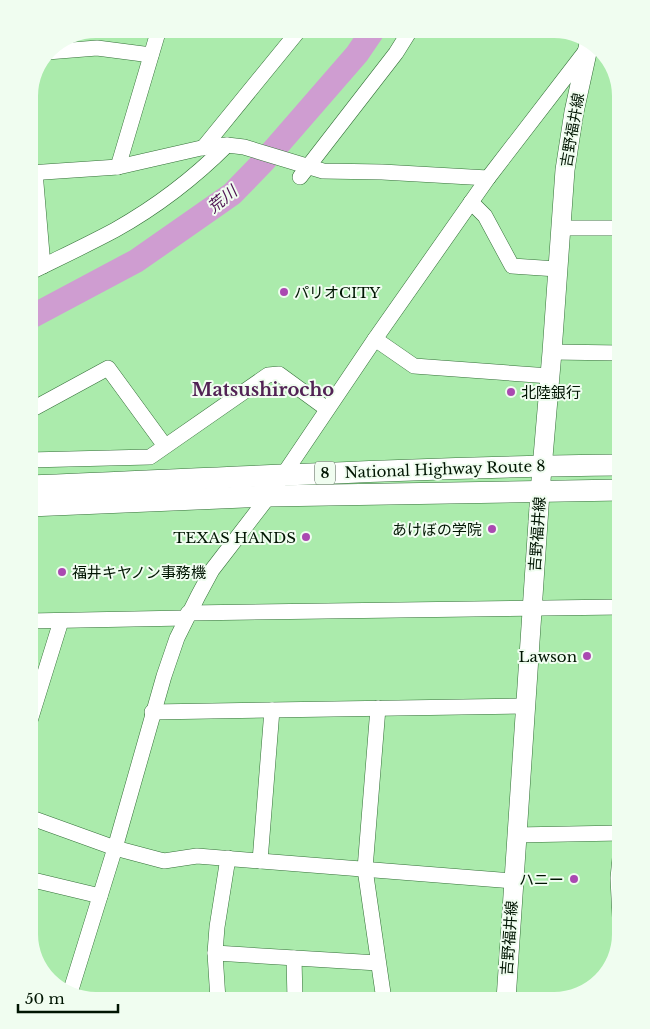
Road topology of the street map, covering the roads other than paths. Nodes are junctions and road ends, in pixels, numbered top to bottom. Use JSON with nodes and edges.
{"nodes":[{"id":1,"x":156,"y":38,"type":"edge"},
{"id":2,"x":293,"y":38,"type":"edge"},
{"id":3,"x":405,"y":38,"type":"edge"},
{"id":4,"x":587,"y":47,"type":"edge"},
{"id":5,"x":589,"y":49,"type":"edge"},
{"id":6,"x":58,"y":51,"type":"edge"},
{"id":7,"x":151,"y":55,"type":"junction"},
{"id":8,"x":227,"y":145,"type":"junction"},
{"id":9,"x":203,"y":148,"type":"junction"},
{"id":10,"x":118,"y":167,"type":"junction"},
{"id":11,"x":304,"y":169,"type":"junction"},
{"id":12,"x":38,"y":173,"type":"edge"},
{"id":13,"x":488,"y":178,"type":"junction"},
{"id":14,"x":471,"y":202,"type":"junction"},
{"id":15,"x":38,"y":224,"type":"edge"},
{"id":16,"x":560,"y":228,"type":"junction"},
{"id":17,"x":612,"y":228,"type":"edge"},
{"id":18,"x":43,"y":266,"type":"junction"},
{"id":19,"x":38,"y":268,"type":"edge"},
{"id":20,"x":558,"y":269,"type":"junction"},
{"id":21,"x":375,"y":338,"type":"junction"},
{"id":22,"x":552,"y":352,"type":"junction"},
{"id":23,"x":612,"y":354,"type":"edge"},
{"id":24,"x":550,"y":376,"type":"junction"},
{"id":25,"x":38,"y":405,"type":"edge"},
{"id":26,"x":327,"y":409,"type":"junction"},
{"id":27,"x":165,"y":446,"type":"junction"},
{"id":28,"x":38,"y":460,"type":"edge"},
{"id":29,"x":612,"y":465,"type":"edge"},
{"id":30,"x":542,"y":466,"type":"junction"},
{"id":31,"x":284,"y":475,"type":"junction"},
{"id":32,"x":38,"y":486,"type":"edge"},
{"id":33,"x":612,"y":490,"type":"edge"},
{"id":34,"x":540,"y":492,"type":"junction"},
{"id":35,"x":268,"y":496,"type":"junction"},
{"id":36,"x":38,"y":506,"type":"edge"},
{"id":37,"x":612,"y":607,"type":"edge"},
{"id":38,"x":532,"y":608,"type":"junction"},
{"id":39,"x":187,"y":616,"type":"junction"},
{"id":40,"x":38,"y":621,"type":"edge"},
{"id":41,"x":61,"y":621,"type":"junction"},
{"id":42,"x":38,"y":695,"type":"edge"},
{"id":43,"x":525,"y":706,"type":"junction"},
{"id":44,"x":378,"y":708,"type":"junction"},
{"id":45,"x":272,"y":710,"type":"junction"},
{"id":46,"x":152,"y":712,"type":"junction"},
{"id":47,"x":38,"y":819,"type":"edge"},
{"id":48,"x":612,"y":833,"type":"edge"},
{"id":49,"x":516,"y":835,"type":"junction"},
{"id":50,"x":115,"y":848,"type":"junction"},
{"id":51,"x":228,"y":858,"type":"junction"},
{"id":52,"x":260,"y":861,"type":"junction"},
{"id":53,"x":365,"y":869,"type":"junction"},
{"id":54,"x":38,"y":881,"type":"edge"},
{"id":55,"x":513,"y":881,"type":"junction"},
{"id":56,"x":100,"y":896,"type":"junction"},
{"id":57,"x":215,"y":953,"type":"junction"},
{"id":58,"x":294,"y":958,"type":"junction"},
{"id":59,"x":378,"y":963,"type":"junction"},
{"id":60,"x":72,"y":987,"type":"edge"},
{"id":61,"x":217,"y":991,"type":"edge"},
{"id":62,"x":296,"y":991,"type":"edge"},
{"id":63,"x":383,"y":992,"type":"edge"},
{"id":64,"x":506,"y":992,"type":"edge"}],
"edges":[{"from":1,"to":7,"type":"street"},
{"from":2,"to":9,"type":"street"},
{"from":3,"to":11,"type":"street"},
{"from":4,"to":13,"type":"street"},
{"from":5,"to":16,"type":"main road","name":"吉野福井線"},
{"from":6,"to":7,"type":"street"},
{"from":7,"to":10,"type":"street"},
{"from":8,"to":9,"type":"street"},
{"from":8,"to":11,"type":"street"},
{"from":8,"to":18,"type":"street"},
{"from":9,"to":10,"type":"street"},
{"from":10,"to":12,"type":"street"},
{"from":11,"to":13,"type":"street"},
{"from":13,"to":14,"type":"street"},
{"from":14,"to":20,"type":"street"},
{"from":14,"to":21,"type":"street"},
{"from":15,"to":18,"type":"street"},
{"from":16,"to":17,"type":"street"},
{"from":16,"to":20,"type":"main road","name":"吉野福井線"},
{"from":18,"to":19,"type":"street"},
{"from":20,"to":22,"type":"main road","name":"吉野福井線"},
{"from":21,"to":24,"type":"street"},
{"from":21,"to":26,"type":"street"},
{"from":22,"to":23,"type":"street"},
{"from":22,"to":24,"type":"main road","name":"吉野福井線"},
{"from":24,"to":30,"type":"main road","name":"吉野福井線"},
{"from":25,"to":27,"type":"street"},
{"from":26,"to":27,"type":"street"},
{"from":26,"to":31,"type":"street"},
{"from":27,"to":28,"type":"street"},
{"from":29,"to":30,"type":"highway","name":"National Highway Route 8","number":"8"},
{"from":30,"to":31,"type":"highway","name":"National Highway Route 8","number":"8"},
{"from":30,"to":34,"type":"main road","name":"吉野福井線"},
{"from":31,"to":32,"type":"highway","name":"National Highway Route 8","number":"8"},
{"from":31,"to":35,"type":"street"},
{"from":33,"to":34,"type":"highway","name":"National Highway Route 8","number":"8"},
{"from":34,"to":35,"type":"highway","name":"National Highway Route 8","number":"8"},
{"from":34,"to":38,"type":"main road","name":"吉野福井線"},
{"from":35,"to":36,"type":"highway","name":"National Highway Route 8","number":"8"},
{"from":35,"to":39,"type":"street"},
{"from":37,"to":38,"type":"street"},
{"from":38,"to":39,"type":"street"},
{"from":38,"to":43,"type":"main road","name":"吉野福井線"},
{"from":39,"to":41,"type":"street"},
{"from":39,"to":46,"type":"street"},
{"from":40,"to":41,"type":"street"},
{"from":41,"to":42,"type":"street"},
{"from":43,"to":44,"type":"street"},
{"from":43,"to":49,"type":"main road","name":"吉野福井線"},
{"from":44,"to":45,"type":"street"},
{"from":44,"to":53,"type":"street"},
{"from":45,"to":46,"type":"street"},
{"from":45,"to":52,"type":"street"},
{"from":46,"to":50,"type":"street"},
{"from":47,"to":50,"type":"street"},
{"from":48,"to":49,"type":"street"},
{"from":49,"to":55,"type":"main road","name":"吉野福井線"},
{"from":50,"to":51,"type":"street"},
{"from":50,"to":56,"type":"street"},
{"from":51,"to":52,"type":"street"},
{"from":51,"to":57,"type":"street"},
{"from":52,"to":53,"type":"street"},
{"from":53,"to":55,"type":"street"},
{"from":53,"to":59,"type":"street"},
{"from":54,"to":56,"type":"street"},
{"from":55,"to":64,"type":"main road","name":"吉野福井線"},
{"from":56,"to":60,"type":"street"},
{"from":57,"to":58,"type":"street"},
{"from":57,"to":61,"type":"street"},
{"from":58,"to":59,"type":"street"},
{"from":58,"to":62,"type":"street"},
{"from":59,"to":63,"type":"street"}]}
